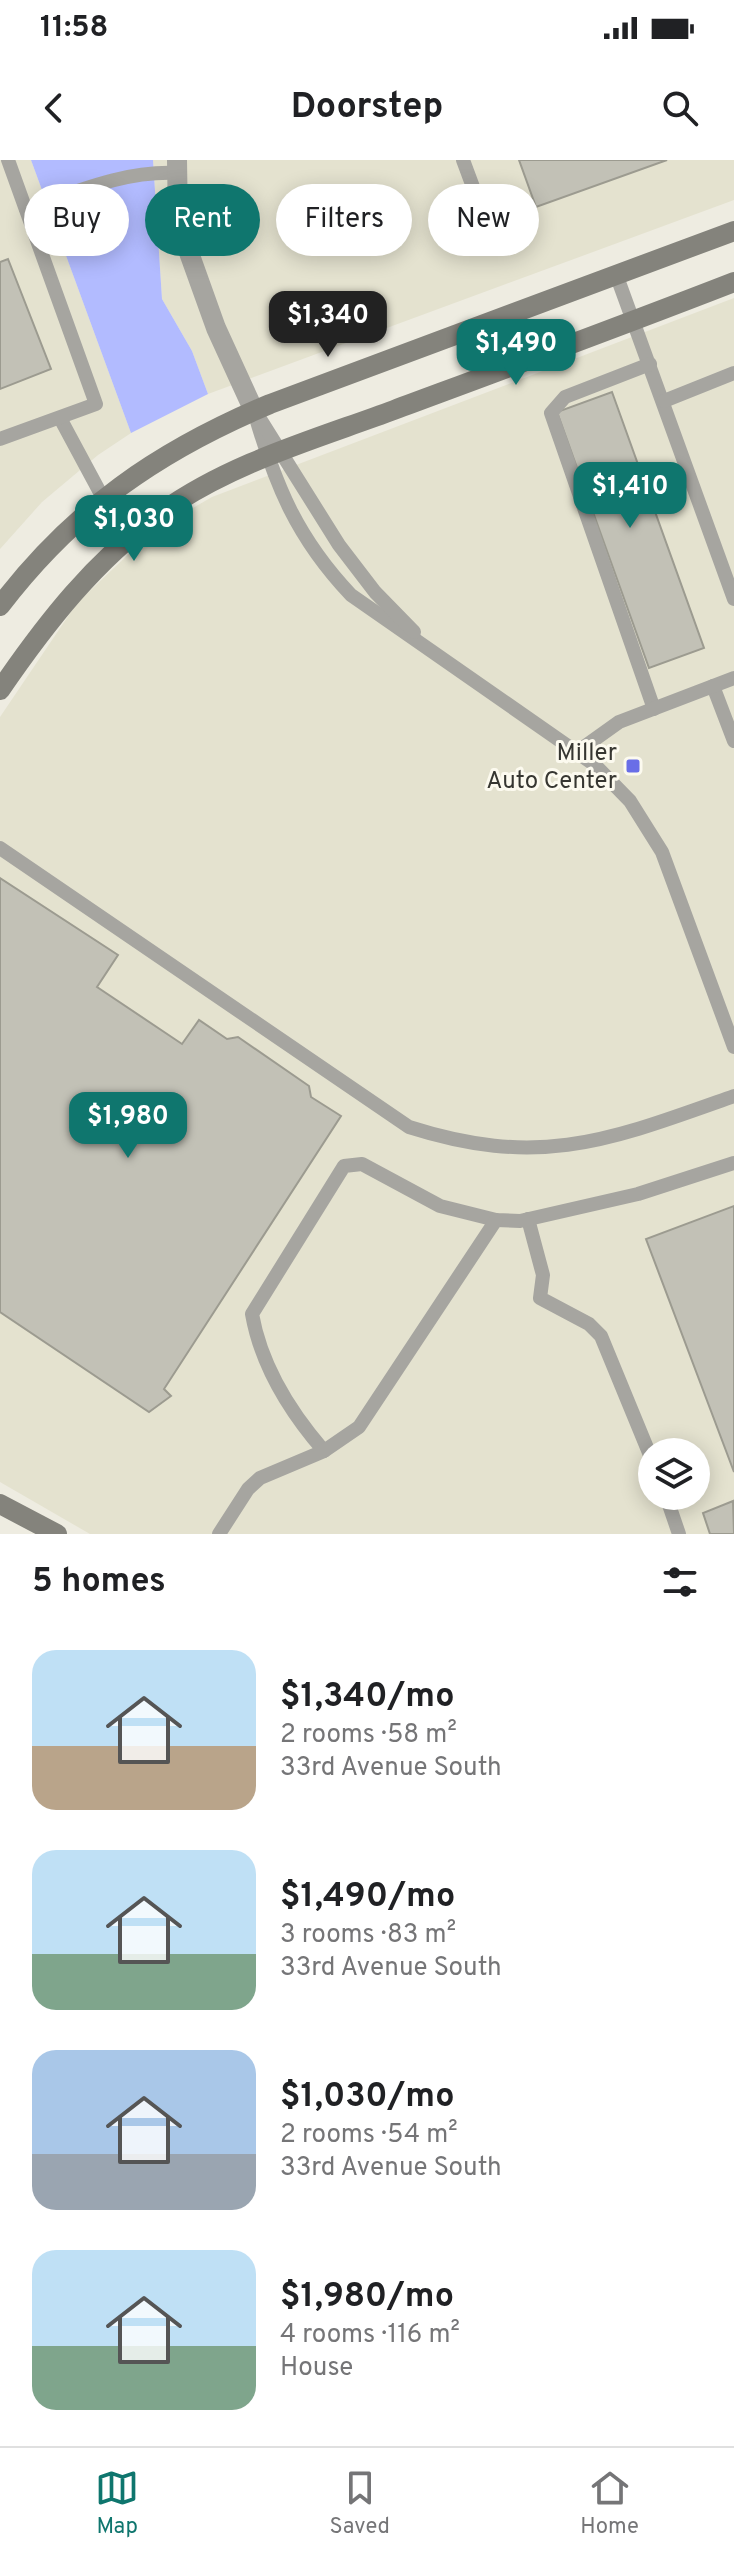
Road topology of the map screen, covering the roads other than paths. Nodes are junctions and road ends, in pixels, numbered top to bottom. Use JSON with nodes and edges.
{"nodes":[{"id":1,"x":8,"y":160,"type":"edge"},
{"id":2,"x":463,"y":160,"type":"edge"},
{"id":3,"x":176,"y":166,"type":"edge"},
{"id":4,"x":98,"y":184,"type":"edge"},
{"id":5,"x":472,"y":184,"type":"edge"},
{"id":6,"x":24,"y":204,"type":"edge"},
{"id":7,"x":734,"y":231,"type":"edge"},
{"id":8,"x":43,"y":256,"type":"edge"},
{"id":9,"x":616,"y":274,"type":"junction"},
{"id":10,"x":734,"y":282,"type":"edge"},
{"id":11,"x":633,"y":319,"type":"junction"},
{"id":12,"x":650,"y":364,"type":"junction"},
{"id":13,"x":734,"y":373,"type":"edge"},
{"id":14,"x":664,"y":401,"type":"junction"},
{"id":15,"x":254,"y":411,"type":"junction"},
{"id":16,"x":60,"y":418,"type":"junction"},
{"id":17,"x":0,"y":439,"type":"edge"},
{"id":18,"x":274,"y":454,"type":"junction"},
{"id":19,"x":103,"y":498,"type":"junction"},
{"id":20,"x":734,"y":599,"type":"edge"},
{"id":21,"x":0,"y":606,"type":"edge"},
{"id":22,"x":428,"y":647,"type":"junction"},
{"id":23,"x":734,"y":678,"type":"edge"},
{"id":24,"x":713,"y":686,"type":"junction"},
{"id":25,"x":0,"y":690,"type":"edge"},
{"id":26,"x":654,"y":709,"type":"junction"},
{"id":27,"x":734,"y":741,"type":"edge"},
{"id":28,"x":577,"y":752,"type":"junction"},
{"id":29,"x":0,"y":848,"type":"edge"},
{"id":30,"x":734,"y":1047,"type":"edge"},
{"id":31,"x":734,"y":1096,"type":"edge"},
{"id":32,"x":734,"y":1163,"type":"edge"},
{"id":33,"x":528,"y":1219,"type":"junction"},
{"id":34,"x":496,"y":1220,"type":"junction"},
{"id":35,"x":643,"y":1438,"type":"edge"},
{"id":36,"x":324,"y":1451,"type":"junction"},
{"id":37,"x":0,"y":1504,"type":"edge"},
{"id":38,"x":671,"y":1510,"type":"edge"},
{"id":39,"x":57,"y":1534,"type":"edge"},
{"id":40,"x":219,"y":1534,"type":"edge"},
{"id":41,"x":679,"y":1534,"type":"edge"}],
"edges":[{"from":1,"to":6,"type":"lane"},
{"from":2,"to":5,"type":"lane"},
{"from":3,"to":4,"type":"lane"},
{"from":3,"to":15,"type":"street"},
{"from":7,"to":9,"type":"main road"},
{"from":8,"to":16,"type":"lane"},
{"from":9,"to":11,"type":"lane"},
{"from":9,"to":15,"type":"main road"},
{"from":10,"to":11,"type":"main road"},
{"from":11,"to":12,"type":"lane"},
{"from":11,"to":18,"type":"main road"},
{"from":12,"to":14,"type":"lane"},
{"from":12,"to":26,"type":"lane"},
{"from":13,"to":14,"type":"lane"},
{"from":14,"to":20,"type":"lane"},
{"from":15,"to":18,"type":"lane"},
{"from":15,"to":19,"type":"main road"},
{"from":16,"to":17,"type":"lane"},
{"from":16,"to":19,"type":"lane"},
{"from":18,"to":22,"type":"lane"},
{"from":18,"to":22,"type":"lane"},
{"from":18,"to":25,"type":"main road"},
{"from":19,"to":21,"type":"main road"},
{"from":22,"to":28,"type":"lane"},
{"from":23,"to":24,"type":"lane"},
{"from":24,"to":26,"type":"lane"},
{"from":24,"to":27,"type":"lane"},
{"from":26,"to":28,"type":"lane"},
{"from":28,"to":30,"type":"lane"},
{"from":29,"to":31,"type":"lane"},
{"from":32,"to":33,"type":"lane"},
{"from":33,"to":34,"type":"lane"},
{"from":33,"to":35,"type":"lane"},
{"from":34,"to":36,"type":"lane"},
{"from":34,"to":36,"type":"lane"},
{"from":36,"to":40,"type":"lane"},
{"from":37,"to":39,"type":"main road"},
{"from":38,"to":41,"type":"lane"}]}
